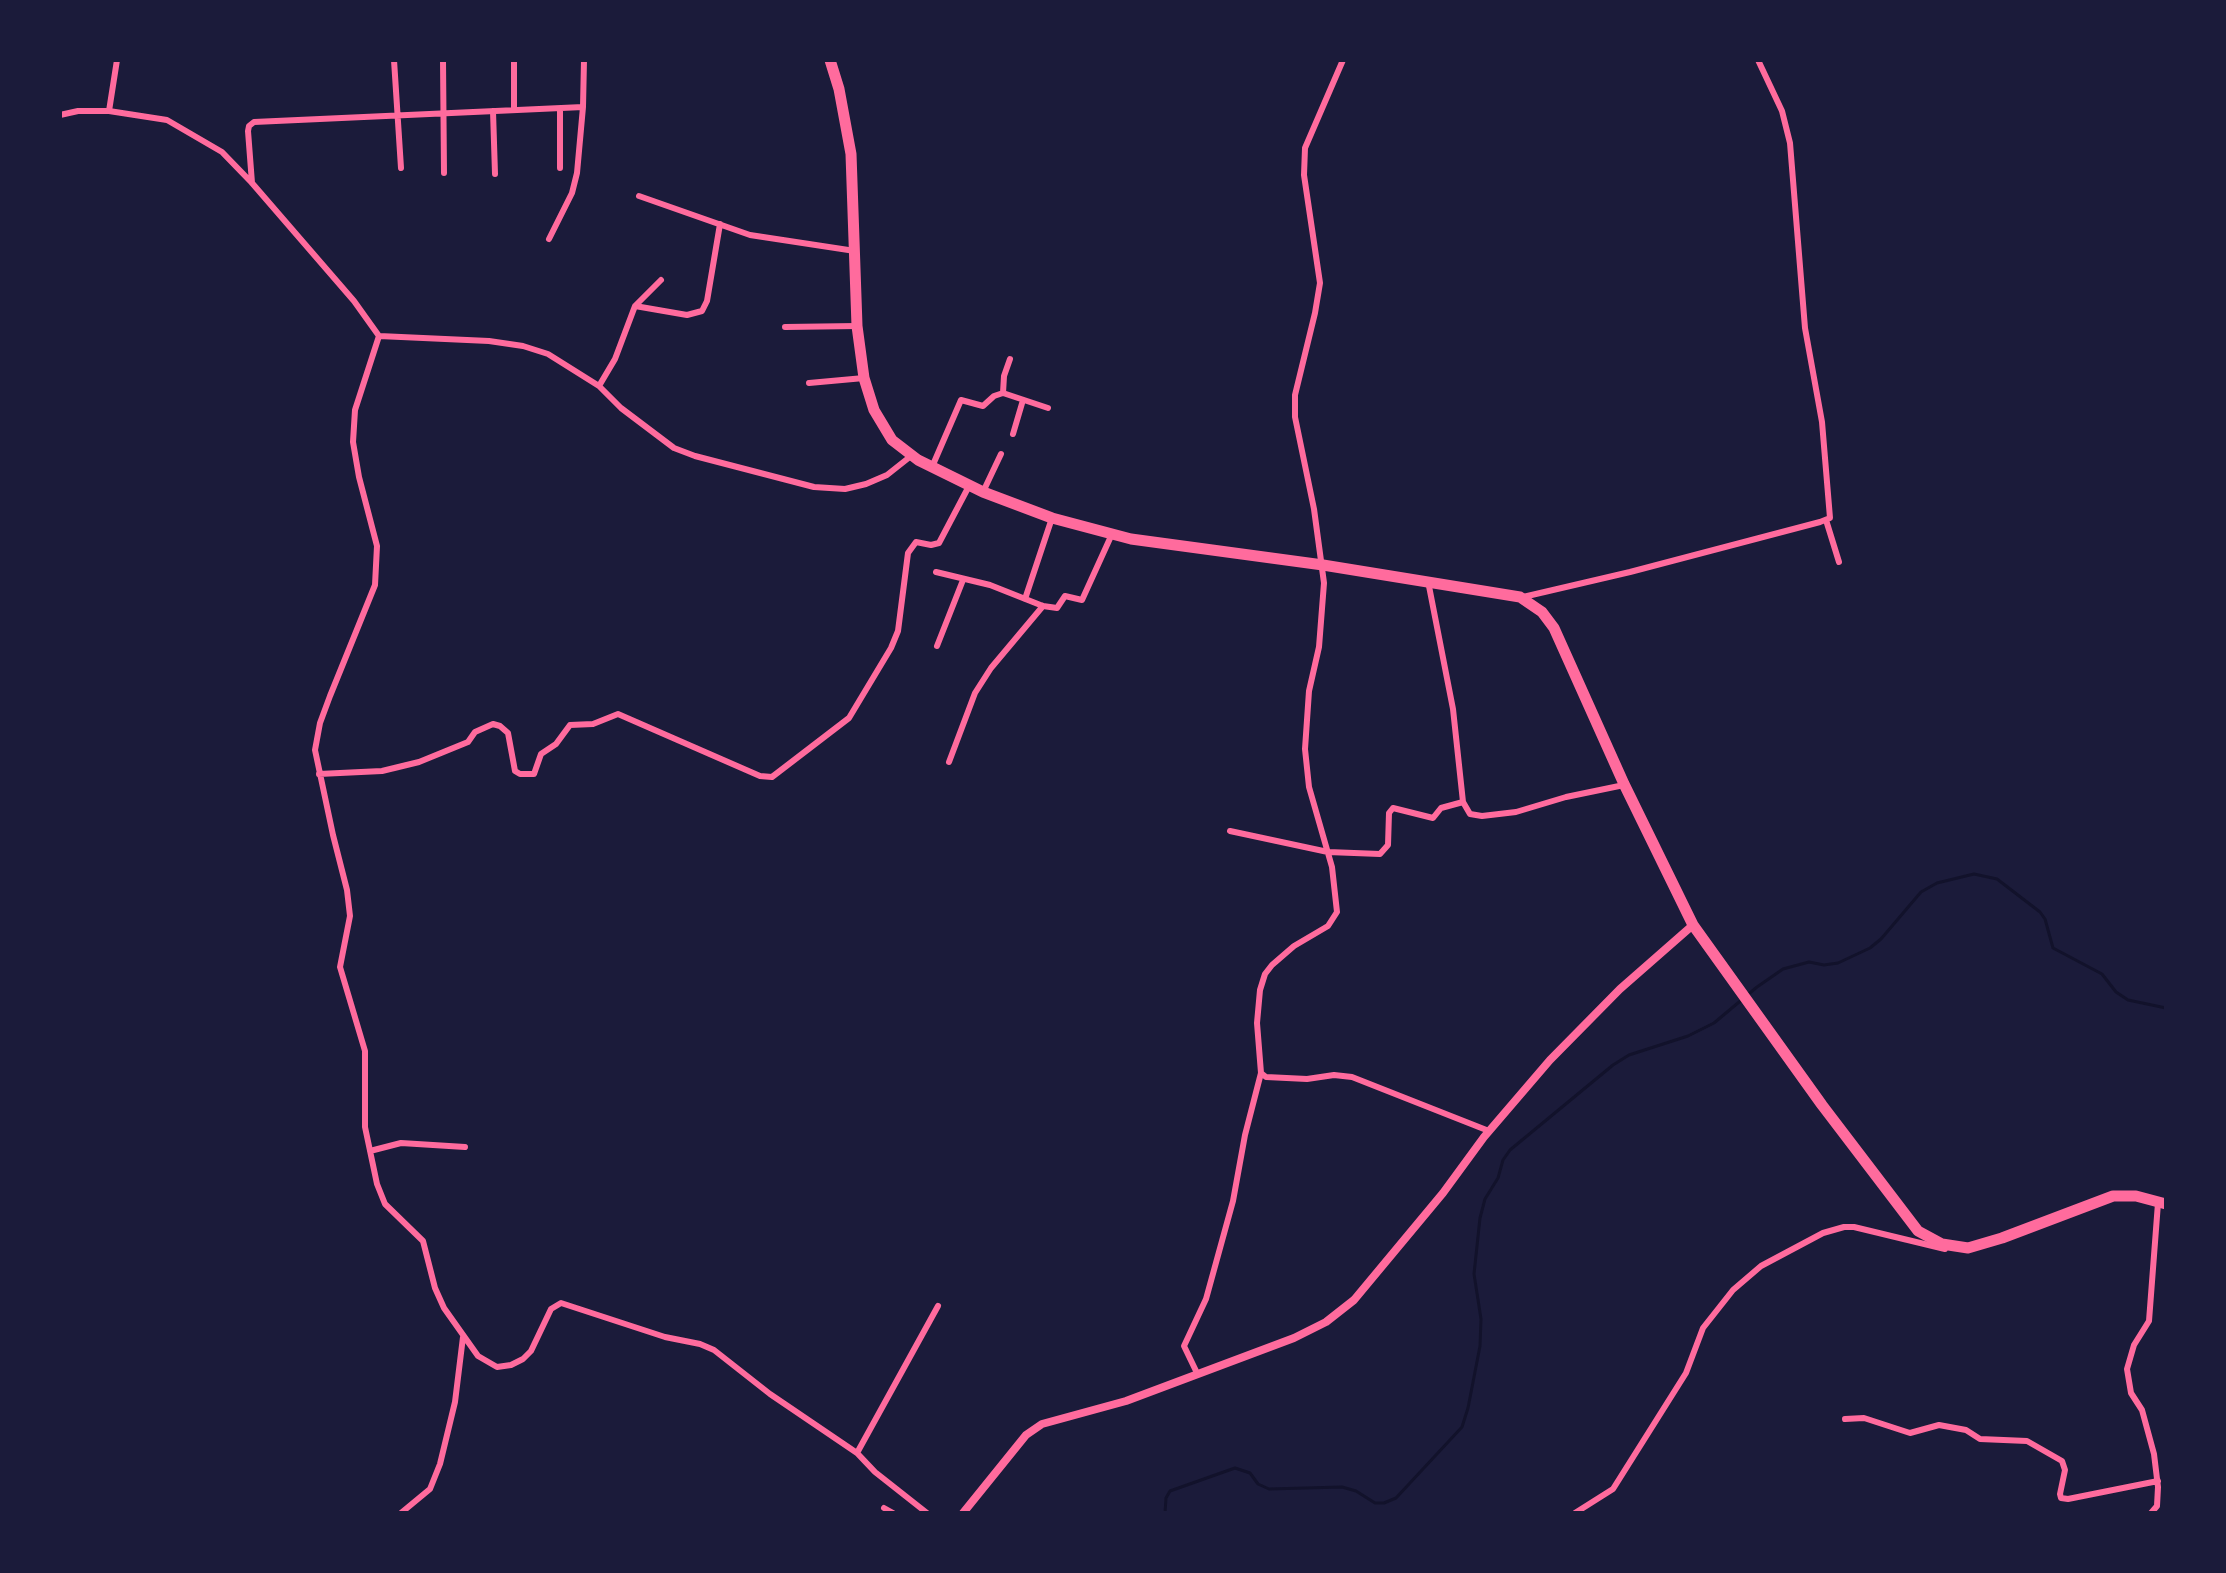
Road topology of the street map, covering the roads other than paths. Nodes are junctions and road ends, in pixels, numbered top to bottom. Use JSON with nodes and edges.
{"nodes":[{"id":1,"x":117,"y":60,"type":"edge"},
{"id":2,"x":394,"y":60,"type":"edge"},
{"id":3,"x":443,"y":60,"type":"edge"},
{"id":4,"x":514,"y":60,"type":"edge"},
{"id":5,"x":584,"y":60,"type":"edge"},
{"id":6,"x":830,"y":60,"type":"edge"},
{"id":7,"x":1343,"y":60,"type":"edge"},
{"id":8,"x":1758,"y":60,"type":"edge"},
{"id":9,"x":583,"y":107,"type":"junction"},
{"id":10,"x":514,"y":110,"type":"junction"},
{"id":11,"x":560,"y":110,"type":"junction"},
{"id":12,"x":109,"y":111,"type":"junction"},
{"id":13,"x":493,"y":111,"type":"junction"},
{"id":14,"x":60,"y":115,"type":"edge"},
{"id":15,"x":442,"y":115,"type":"junction"},
{"id":16,"x":396,"y":118,"type":"junction"},
{"id":17,"x":401,"y":168,"type":"dead end"},
{"id":18,"x":560,"y":168,"type":"dead end"},
{"id":19,"x":444,"y":173,"type":"dead end"},
{"id":20,"x":495,"y":174,"type":"dead end"},
{"id":21,"x":252,"y":183,"type":"junction"},
{"id":22,"x":639,"y":196,"type":"dead end"},
{"id":23,"x":720,"y":224,"type":"junction"},
{"id":24,"x":549,"y":239,"type":"dead end"},
{"id":25,"x":855,"y":251,"type":"junction"},
{"id":26,"x":661,"y":280,"type":"dead end"},
{"id":27,"x":635,"y":306,"type":"junction"},
{"id":28,"x":857,"y":326,"type":"junction"},
{"id":29,"x":785,"y":327,"type":"dead end"},
{"id":30,"x":379,"y":336,"type":"junction"},
{"id":31,"x":1010,"y":359,"type":"dead end"},
{"id":32,"x":864,"y":378,"type":"junction"},
{"id":33,"x":809,"y":383,"type":"dead end"},
{"id":34,"x":599,"y":386,"type":"junction"},
{"id":35,"x":1003,"y":393,"type":"junction"},
{"id":36,"x":1023,"y":400,"type":"junction"},
{"id":37,"x":1048,"y":408,"type":"dead end"},
{"id":38,"x":1013,"y":434,"type":"dead end"},
{"id":39,"x":1001,"y":454,"type":"dead end"},
{"id":40,"x":912,"y":455,"type":"junction"},
{"id":41,"x":932,"y":467,"type":"junction"},
{"id":42,"x":970,"y":485,"type":"junction"},
{"id":43,"x":983,"y":492,"type":"junction"},
{"id":44,"x":1052,"y":518,"type":"junction"},
{"id":45,"x":1826,"y":520,"type":"junction"},
{"id":46,"x":1112,"y":534,"type":"junction"},
{"id":47,"x":1839,"y":562,"type":"dead end"},
{"id":48,"x":1323,"y":565,"type":"junction"},
{"id":49,"x":936,"y":572,"type":"dead end"},
{"id":50,"x":963,"y":580,"type":"junction"},
{"id":51,"x":1428,"y":581,"type":"junction"},
{"id":52,"x":1520,"y":597,"type":"junction"},
{"id":53,"x":1025,"y":599,"type":"junction"},
{"id":54,"x":1043,"y":606,"type":"junction"},
{"id":55,"x":937,"y":646,"type":"dead end"},
{"id":56,"x":949,"y":762,"type":"dead end"},
{"id":57,"x":319,"y":774,"type":"junction"},
{"id":58,"x":1624,"y":784,"type":"junction"},
{"id":59,"x":1463,"y":802,"type":"junction"},
{"id":60,"x":1230,"y":831,"type":"dead end"},
{"id":61,"x":1328,"y":852,"type":"junction"},
{"id":62,"x":1693,"y":925,"type":"junction"},
{"id":63,"x":1261,"y":1073,"type":"junction"},
{"id":64,"x":1489,"y":1131,"type":"junction"},
{"id":65,"x":465,"y":1147,"type":"dead end"},
{"id":66,"x":370,"y":1151,"type":"junction"},
{"id":67,"x":2162,"y":1204,"type":"edge"},
{"id":68,"x":1968,"y":1248,"type":"junction"},
{"id":69,"x":938,"y":1306,"type":"dead end"},
{"id":70,"x":463,"y":1337,"type":"junction"},
{"id":71,"x":1197,"y":1373,"type":"junction"},
{"id":72,"x":1845,"y":1419,"type":"dead end"},
{"id":73,"x":857,"y":1453,"type":"junction"},
{"id":74,"x":2161,"y":1485,"type":"edge"},
{"id":75,"x":884,"y":1508,"type":"dead end"},
{"id":76,"x":401,"y":1513,"type":"edge"},
{"id":77,"x":893,"y":1513,"type":"edge"},
{"id":78,"x":927,"y":1513,"type":"edge"},
{"id":79,"x":963,"y":1513,"type":"edge"},
{"id":80,"x":1575,"y":1513,"type":"edge"},
{"id":81,"x":2151,"y":1513,"type":"edge"}],
"edges":[{"from":1,"to":12,"type":"street"},
{"from":2,"to":16,"type":"street"},
{"from":3,"to":15,"type":"street"},
{"from":4,"to":10,"type":"street"},
{"from":5,"to":9,"type":"street"},
{"from":6,"to":25,"type":"highway"},
{"from":7,"to":48,"type":"street"},
{"from":8,"to":45,"type":"street"},
{"from":9,"to":11,"type":"street"},
{"from":9,"to":24,"type":"street"},
{"from":10,"to":11,"type":"street"},
{"from":10,"to":13,"type":"street"},
{"from":11,"to":18,"type":"street"},
{"from":12,"to":14,"type":"street"},
{"from":12,"to":21,"type":"street"},
{"from":13,"to":15,"type":"street"},
{"from":13,"to":20,"type":"street"},
{"from":15,"to":16,"type":"street"},
{"from":15,"to":19,"type":"street"},
{"from":16,"to":17,"type":"street"},
{"from":16,"to":21,"type":"street"},
{"from":21,"to":30,"type":"street"},
{"from":22,"to":23,"type":"street"},
{"from":23,"to":25,"type":"street"},
{"from":23,"to":27,"type":"street"},
{"from":25,"to":28,"type":"highway"},
{"from":26,"to":27,"type":"street"},
{"from":27,"to":34,"type":"street"},
{"from":28,"to":29,"type":"street"},
{"from":28,"to":32,"type":"highway"},
{"from":30,"to":34,"type":"street"},
{"from":30,"to":57,"type":"street"},
{"from":31,"to":35,"type":"street"},
{"from":32,"to":33,"type":"street"},
{"from":32,"to":40,"type":"highway"},
{"from":34,"to":40,"type":"street"},
{"from":35,"to":36,"type":"street"},
{"from":35,"to":41,"type":"street"},
{"from":36,"to":37,"type":"street"},
{"from":36,"to":38,"type":"street"},
{"from":39,"to":43,"type":"street"},
{"from":40,"to":41,"type":"highway"},
{"from":41,"to":42,"type":"highway"},
{"from":42,"to":43,"type":"highway"},
{"from":42,"to":57,"type":"street"},
{"from":43,"to":44,"type":"highway"},
{"from":44,"to":46,"type":"highway"},
{"from":44,"to":53,"type":"street"},
{"from":45,"to":47,"type":"street"},
{"from":45,"to":52,"type":"street"},
{"from":46,"to":48,"type":"highway"},
{"from":46,"to":54,"type":"street"},
{"from":48,"to":51,"type":"highway"},
{"from":48,"to":61,"type":"street"},
{"from":49,"to":50,"type":"street"},
{"from":50,"to":53,"type":"street"},
{"from":50,"to":55,"type":"street"},
{"from":51,"to":52,"type":"highway"},
{"from":51,"to":59,"type":"street"},
{"from":52,"to":58,"type":"highway"},
{"from":53,"to":54,"type":"street"},
{"from":54,"to":56,"type":"street"},
{"from":57,"to":66,"type":"street"},
{"from":58,"to":59,"type":"street"},
{"from":58,"to":62,"type":"highway"},
{"from":59,"to":61,"type":"street"},
{"from":60,"to":61,"type":"street"},
{"from":61,"to":63,"type":"street"},
{"from":62,"to":64,"type":"street"},
{"from":62,"to":68,"type":"highway"},
{"from":63,"to":64,"type":"street"},
{"from":63,"to":71,"type":"street"},
{"from":64,"to":71,"type":"street"},
{"from":65,"to":66,"type":"street"},
{"from":66,"to":70,"type":"street"},
{"from":67,"to":68,"type":"highway"},
{"from":67,"to":74,"type":"street"},
{"from":68,"to":80,"type":"street"},
{"from":69,"to":73,"type":"street"},
{"from":70,"to":73,"type":"street"},
{"from":70,"to":76,"type":"street"},
{"from":71,"to":79,"type":"street"},
{"from":72,"to":74,"type":"street"},
{"from":73,"to":78,"type":"street"},
{"from":74,"to":81,"type":"street"},
{"from":75,"to":77,"type":"street"}]}
